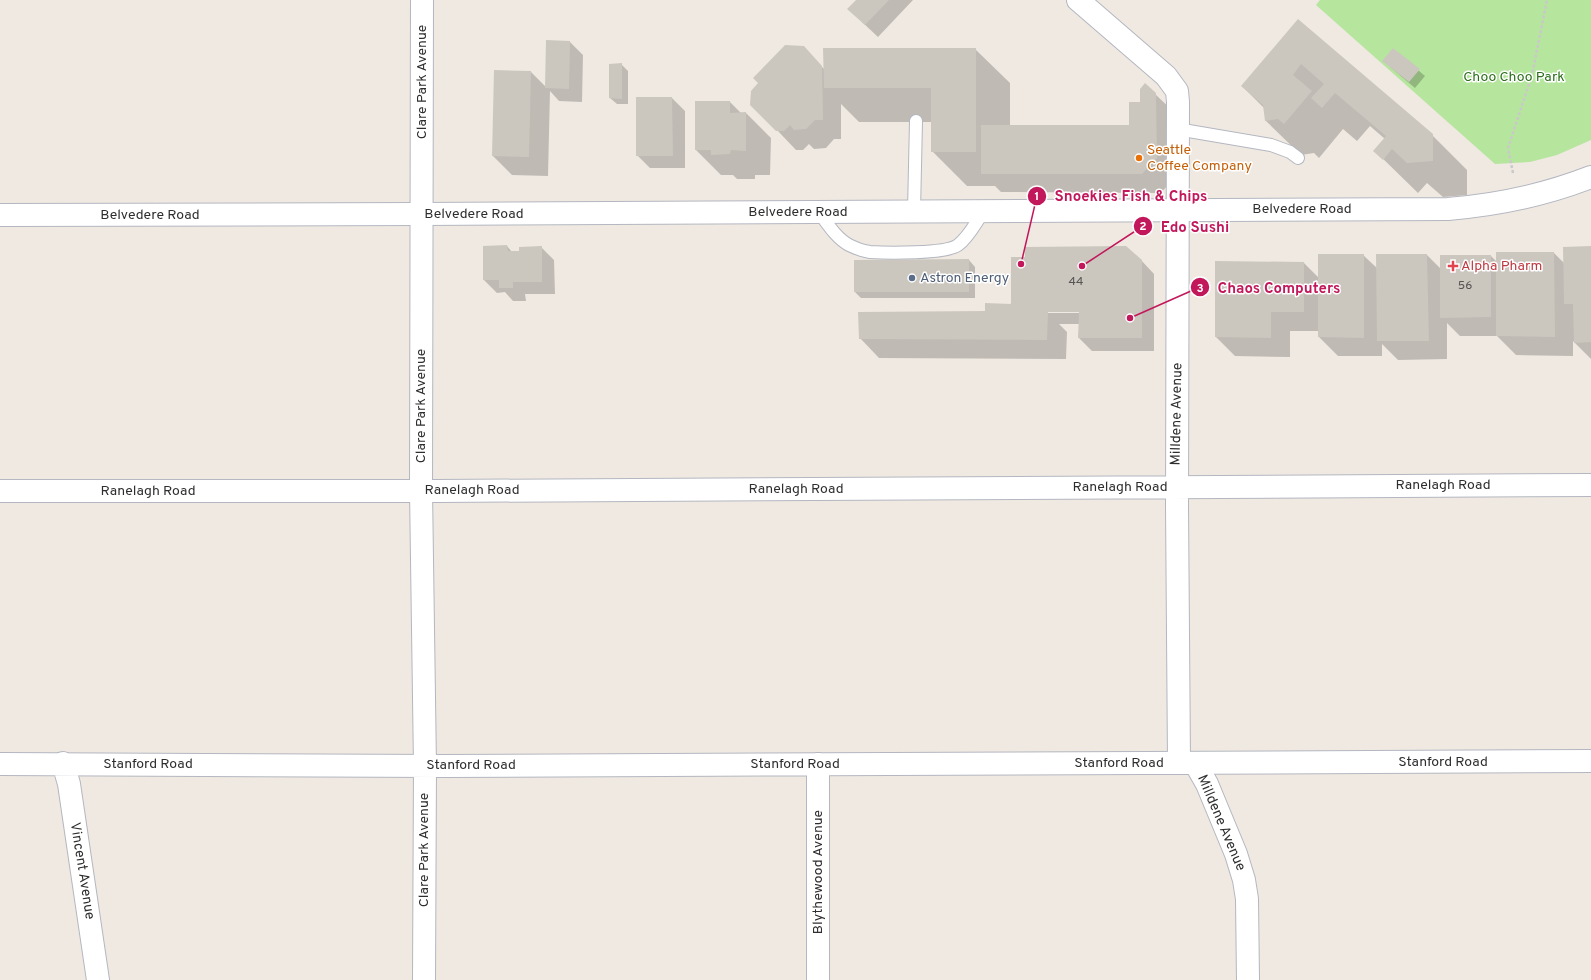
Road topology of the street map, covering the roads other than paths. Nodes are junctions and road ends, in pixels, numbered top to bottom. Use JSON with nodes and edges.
{"nodes":[{"id":1,"x":422,"y":0,"type":"edge"},
{"id":2,"x":1078,"y":0,"type":"edge"},
{"id":3,"x":916,"y":121,"type":"dead end"},
{"id":4,"x":1178,"y":130,"type":"junction"},
{"id":5,"x":1298,"y":158,"type":"dead end"},
{"id":6,"x":1591,"y":177,"type":"edge"},
{"id":7,"x":1177,"y":210,"type":"junction"},
{"id":8,"x":818,"y":211,"type":"junction"},
{"id":9,"x":914,"y":211,"type":"junction"},
{"id":10,"x":984,"y":211,"type":"junction"},
{"id":11,"x":421,"y":214,"type":"junction"},
{"id":12,"x":0,"y":215,"type":"edge"},
{"id":13,"x":1591,"y":485,"type":"edge"},
{"id":14,"x":1177,"y":487,"type":"junction"},
{"id":15,"x":421,"y":490,"type":"junction"},
{"id":16,"x":0,"y":491,"type":"edge"},
{"id":17,"x":1591,"y":761,"type":"edge"},
{"id":18,"x":1187,"y":762,"type":"junction"},
{"id":19,"x":63,"y":763,"type":"junction"},
{"id":20,"x":0,"y":764,"type":"edge"},
{"id":21,"x":818,"y":764,"type":"junction"},
{"id":22,"x":424,"y":766,"type":"junction"},
{"id":23,"x":98,"y":980,"type":"edge"},
{"id":24,"x":424,"y":980,"type":"edge"},
{"id":25,"x":818,"y":980,"type":"edge"},
{"id":26,"x":1248,"y":980,"type":"edge"}],
"edges":[{"from":1,"to":11,"type":"street","name":"Clare Park Avenue"},
{"from":2,"to":4,"type":"street","name":"Milldene Avenue"},
{"from":3,"to":9,"type":"lane"},
{"from":4,"to":5,"type":"lane"},
{"from":4,"to":7,"type":"street","name":"Milldene Avenue"},
{"from":6,"to":7,"type":"street","name":"Belvedere Road"},
{"from":7,"to":10,"type":"street","name":"Belvedere Road"},
{"from":7,"to":14,"type":"street","name":"Milldene Avenue"},
{"from":8,"to":9,"type":"street","name":"Belvedere Road"},
{"from":8,"to":10,"type":"lane"},
{"from":8,"to":11,"type":"street","name":"Belvedere Road"},
{"from":9,"to":10,"type":"street","name":"Belvedere Road"},
{"from":11,"to":12,"type":"street","name":"Belvedere Road"},
{"from":11,"to":15,"type":"street","name":"Clare Park Avenue"},
{"from":13,"to":14,"type":"street","name":"Ranelagh Road"},
{"from":14,"to":15,"type":"street","name":"Ranelagh Road"},
{"from":14,"to":18,"type":"street","name":"Milldene Avenue"},
{"from":15,"to":16,"type":"street","name":"Ranelagh Road"},
{"from":15,"to":22,"type":"street","name":"Clare Park Avenue"},
{"from":17,"to":18,"type":"street","name":"Stanford Road"},
{"from":18,"to":21,"type":"street","name":"Stanford Road"},
{"from":18,"to":26,"type":"street","name":"Milldene Avenue"},
{"from":19,"to":20,"type":"street","name":"Stanford Road"},
{"from":19,"to":22,"type":"street","name":"Stanford Road"},
{"from":19,"to":23,"type":"street","name":"Vincent Avenue"},
{"from":21,"to":22,"type":"street","name":"Stanford Road"},
{"from":21,"to":25,"type":"street","name":"Blythewood Avenue"},
{"from":22,"to":24,"type":"street","name":"Clare Park Avenue"}]}
